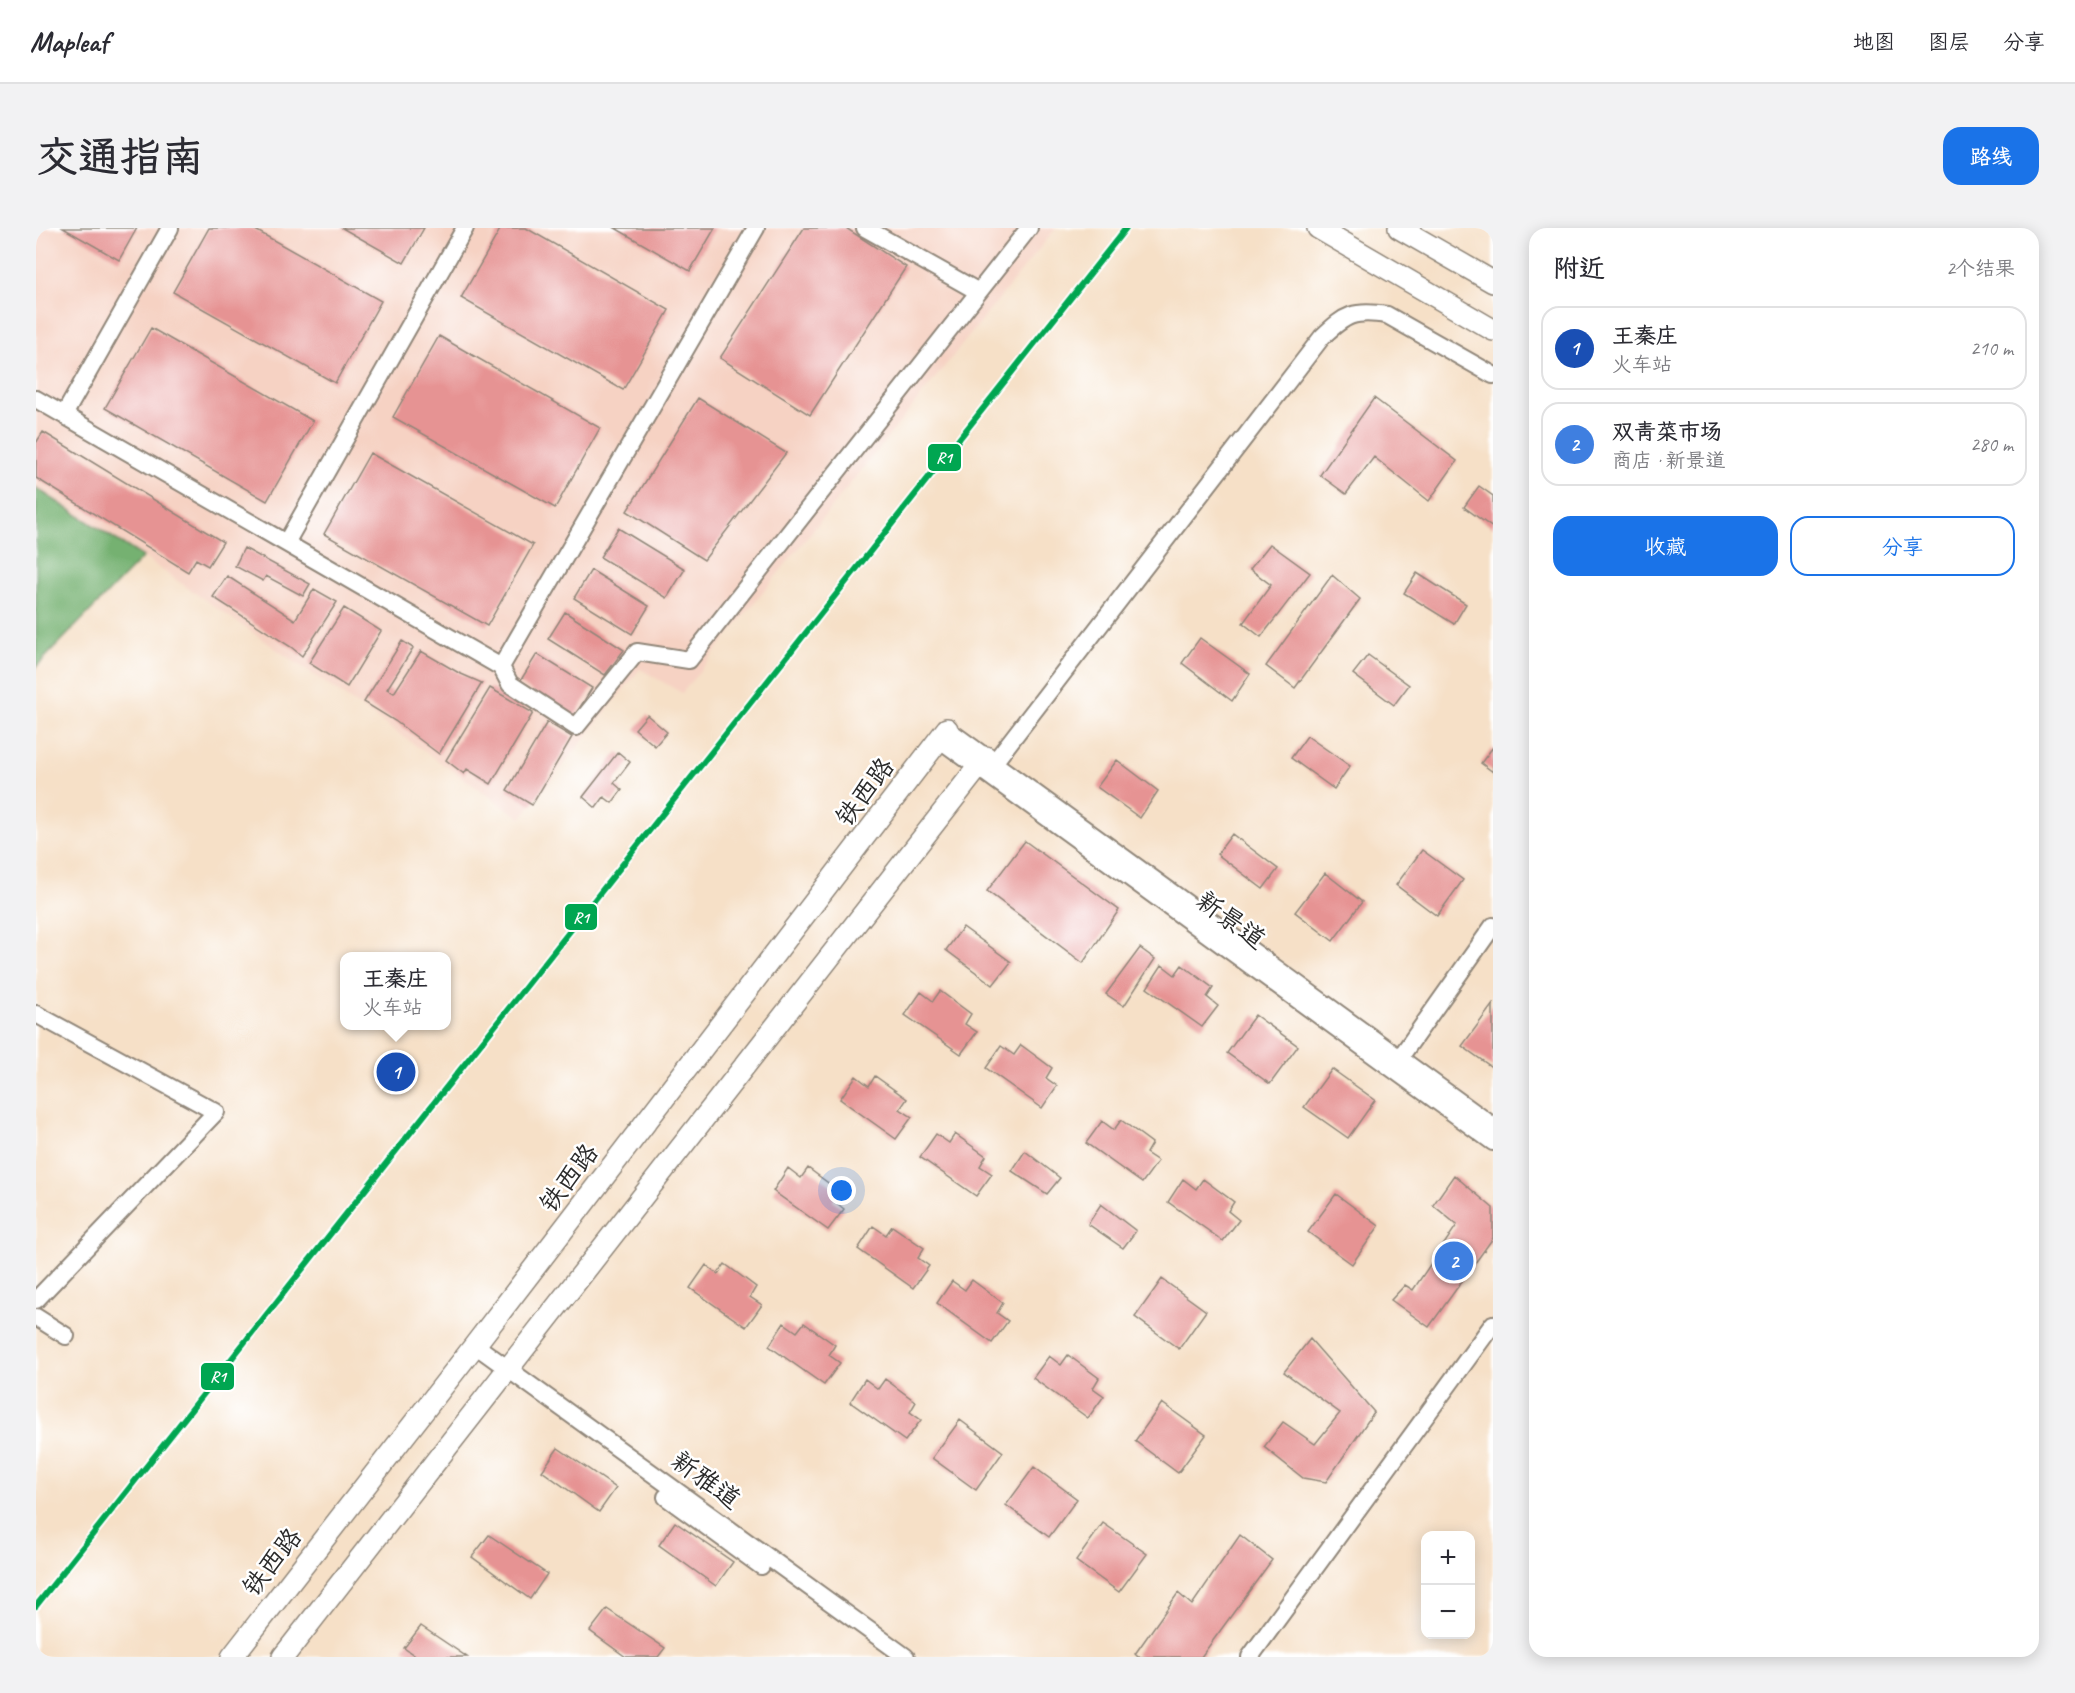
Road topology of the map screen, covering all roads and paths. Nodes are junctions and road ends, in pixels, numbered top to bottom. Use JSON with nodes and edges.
{"nodes":[{"id":1,"x":170,"y":228,"type":"edge"},
{"id":2,"x":465,"y":228,"type":"edge"},
{"id":3,"x":756,"y":228,"type":"edge"},
{"id":4,"x":865,"y":228,"type":"edge"},
{"id":5,"x":1029,"y":228,"type":"edge"},
{"id":6,"x":1318,"y":228,"type":"edge"},
{"id":7,"x":1399,"y":228,"type":"edge"},
{"id":8,"x":1493,"y":282,"type":"edge"},
{"id":9,"x":977,"y":291,"type":"junction"},
{"id":10,"x":1493,"y":330,"type":"edge"},
{"id":11,"x":1493,"y":375,"type":"edge"},
{"id":12,"x":36,"y":399,"type":"edge"},
{"id":13,"x":64,"y":415,"type":"junction"},
{"id":14,"x":286,"y":543,"type":"junction"},
{"id":15,"x":501,"y":667,"type":"junction"},
{"id":16,"x":943,"y":734,"type":"joint"},
{"id":17,"x":986,"y":765,"type":"junction"},
{"id":18,"x":1493,"y":926,"type":"edge"},
{"id":19,"x":36,"y":1014,"type":"edge"},
{"id":20,"x":1395,"y":1063,"type":"junction"},
{"id":21,"x":1493,"y":1126,"type":"edge"},
{"id":22,"x":1493,"y":1142,"type":"edge"},
{"id":23,"x":36,"y":1300,"type":"edge"},
{"id":24,"x":36,"y":1317,"type":"edge"},
{"id":25,"x":1493,"y":1324,"type":"edge"},
{"id":26,"x":66,"y":1336,"type":"dead end"},
{"id":27,"x":472,"y":1349,"type":"junction"},
{"id":28,"x":505,"y":1373,"type":"junction"},
{"id":29,"x":232,"y":1657,"type":"edge"},
{"id":30,"x":283,"y":1657,"type":"edge"},
{"id":31,"x":887,"y":1657,"type":"edge"},
{"id":32,"x":906,"y":1657,"type":"edge"},
{"id":33,"x":1250,"y":1657,"type":"edge"}],
"edges":[{"from":1,"to":13,"type":"street"},
{"from":2,"to":14,"type":"street"},
{"from":3,"to":15,"type":"street"},
{"from":4,"to":9,"type":"street"},
{"from":5,"to":9,"type":"street"},
{"from":6,"to":10,"type":"main road"},
{"from":7,"to":8,"type":"main road"},
{"from":9,"to":15,"type":"street"},
{"from":11,"to":17,"type":"street"},
{"from":12,"to":13,"type":"street"},
{"from":13,"to":14,"type":"street"},
{"from":14,"to":15,"type":"street"},
{"from":16,"to":17,"type":"street","name":"新景道"},
{"from":16,"to":27,"type":"main road","name":"铁西路"},
{"from":17,"to":20,"type":"street","name":"新景道"},
{"from":17,"to":28,"type":"main road"},
{"from":18,"to":20,"type":"street"},
{"from":19,"to":23,"type":"street"},
{"from":20,"to":21,"type":"street","name":"新景道"},
{"from":20,"to":22,"type":"street","name":"新景道"},
{"from":24,"to":26,"type":"street"},
{"from":25,"to":33,"type":"street"},
{"from":27,"to":28,"type":"street","name":"新雅道"},
{"from":27,"to":29,"type":"main road","name":"铁西路"},
{"from":28,"to":30,"type":"main road"},
{"from":28,"to":31,"type":"street","name":"新雅道"},
{"from":28,"to":32,"type":"street","name":"新雅道"}]}
